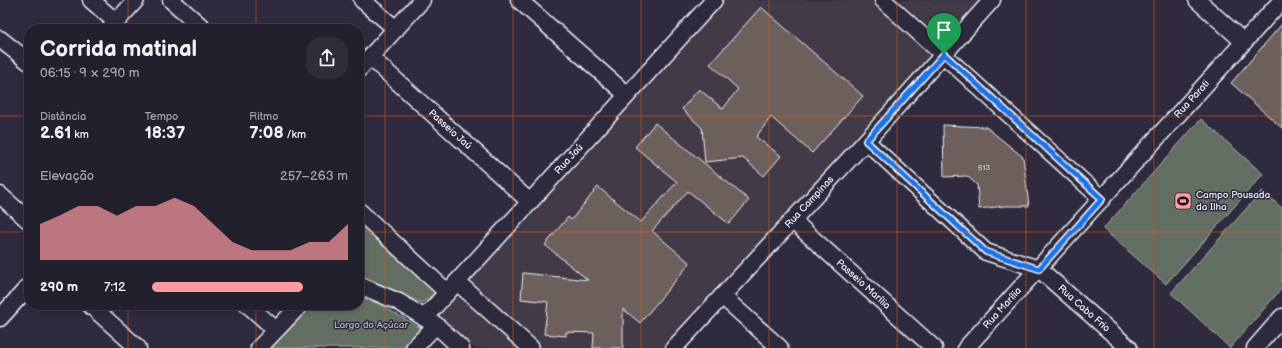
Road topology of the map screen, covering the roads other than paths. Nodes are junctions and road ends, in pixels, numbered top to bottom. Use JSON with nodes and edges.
{"nodes":[{"id":1,"x":91,"y":0,"type":"edge"},
{"id":2,"x":136,"y":0,"type":"edge"},
{"id":3,"x":171,"y":0,"type":"edge"},
{"id":4,"x":362,"y":0,"type":"edge"},
{"id":5,"x":422,"y":0,"type":"edge"},
{"id":6,"x":520,"y":0,"type":"edge"},
{"id":7,"x":883,"y":0,"type":"edge"},
{"id":8,"x":992,"y":0,"type":"edge"},
{"id":9,"x":1198,"y":0,"type":"edge"},
{"id":10,"x":1282,"y":0,"type":"edge"},
{"id":11,"x":710,"y":1,"type":"edge"},
{"id":12,"x":111,"y":24,"type":"edge"},
{"id":13,"x":115,"y":24,"type":"edge"},
{"id":14,"x":198,"y":24,"type":"edge"},
{"id":15,"x":396,"y":29,"type":"junction"},
{"id":16,"x":0,"y":39,"type":"edge"},
{"id":17,"x":1244,"y":42,"type":"junction"},
{"id":18,"x":944,"y":54,"type":"junction"},
{"id":19,"x":370,"y":57,"type":"junction"},
{"id":20,"x":24,"y":58,"type":"edge"},
{"id":21,"x":364,"y":64,"type":"edge"},
{"id":22,"x":627,"y":95,"type":"junction"},
{"id":23,"x":866,"y":141,"type":"junction"},
{"id":24,"x":0,"y":195,"type":"edge"},
{"id":25,"x":1102,"y":199,"type":"junction"},
{"id":26,"x":530,"y":202,"type":"junction"},
{"id":27,"x":364,"y":215,"type":"edge"},
{"id":28,"x":24,"y":217,"type":"edge"},
{"id":29,"x":792,"y":220,"type":"junction"},
{"id":30,"x":1039,"y":269,"type":"junction"},
{"id":31,"x":364,"y":287,"type":"edge"},
{"id":32,"x":452,"y":287,"type":"junction"},
{"id":33,"x":24,"y":292,"type":"edge"},
{"id":34,"x":722,"y":296,"type":"junction"},
{"id":35,"x":96,"y":310,"type":"edge"},
{"id":36,"x":254,"y":310,"type":"edge"},
{"id":37,"x":295,"y":310,"type":"edge"},
{"id":38,"x":1282,"y":317,"type":"edge"},
{"id":39,"x":0,"y":318,"type":"edge"},
{"id":40,"x":430,"y":321,"type":"junction"},
{"id":41,"x":276,"y":330,"type":"junction"},
{"id":42,"x":1265,"y":345,"type":"edge"},
{"id":43,"x":138,"y":348,"type":"edge"},
{"id":44,"x":259,"y":348,"type":"edge"},
{"id":45,"x":414,"y":348,"type":"edge"},
{"id":46,"x":461,"y":348,"type":"edge"},
{"id":47,"x":531,"y":348,"type":"edge"},
{"id":48,"x":674,"y":348,"type":"edge"},
{"id":49,"x":780,"y":348,"type":"edge"},
{"id":50,"x":934,"y":348,"type":"edge"},
{"id":51,"x":967,"y":348,"type":"edge"},
{"id":52,"x":1129,"y":348,"type":"edge"}],
"edges":[{"from":1,"to":12,"type":"street"},
{"from":2,"to":13,"type":"street"},
{"from":3,"to":14,"type":"street"},
{"from":4,"to":15,"type":"street"},
{"from":5,"to":15,"type":"street"},
{"from":6,"to":22,"type":"street"},
{"from":7,"to":18,"type":"street"},
{"from":8,"to":18,"type":"street","name":"Rua Campinas"},
{"from":9,"to":17,"type":"street"},
{"from":10,"to":17,"type":"street","name":"Rua Parati"},
{"from":11,"to":22,"type":"street","name":"Rua Jaú"},
{"from":15,"to":19,"type":"street"},
{"from":16,"to":20,"type":"street"},
{"from":17,"to":25,"type":"street","name":"Rua Parati"},
{"from":18,"to":23,"type":"street","name":"Rua Campinas"},
{"from":18,"to":25,"type":"street"},
{"from":19,"to":21,"type":"street"},
{"from":19,"to":26,"type":"street","name":"Passeio Jaú"},
{"from":22,"to":26,"type":"street","name":"Rua Jaú"},
{"from":23,"to":29,"type":"street","name":"Rua Campinas"},
{"from":23,"to":30,"type":"street"},
{"from":24,"to":28,"type":"street"},
{"from":25,"to":30,"type":"street","name":"Rua Parati"},
{"from":26,"to":32,"type":"street","name":"Rua Jaú"},
{"from":27,"to":32,"type":"street"},
{"from":29,"to":34,"type":"street","name":"Rua Campinas"},
{"from":29,"to":50,"type":"street","name":"Passeio Marília"},
{"from":30,"to":51,"type":"street","name":"Rua Marília"},
{"from":30,"to":52,"type":"street","name":"Rua Cabo Frio"},
{"from":31,"to":40,"type":"street"},
{"from":32,"to":40,"type":"street","name":"Rua Jaú"},
{"from":32,"to":47,"type":"street"},
{"from":33,"to":39,"type":"street"},
{"from":34,"to":48,"type":"street","name":"Rua Campinas"},
{"from":34,"to":49,"type":"street"},
{"from":35,"to":43,"type":"street"},
{"from":36,"to":41,"type":"street"},
{"from":37,"to":41,"type":"street"},
{"from":38,"to":42,"type":"street"},
{"from":40,"to":45,"type":"street","name":"Rua Jaú"},
{"from":40,"to":46,"type":"street"},
{"from":41,"to":44,"type":"street"}]}
